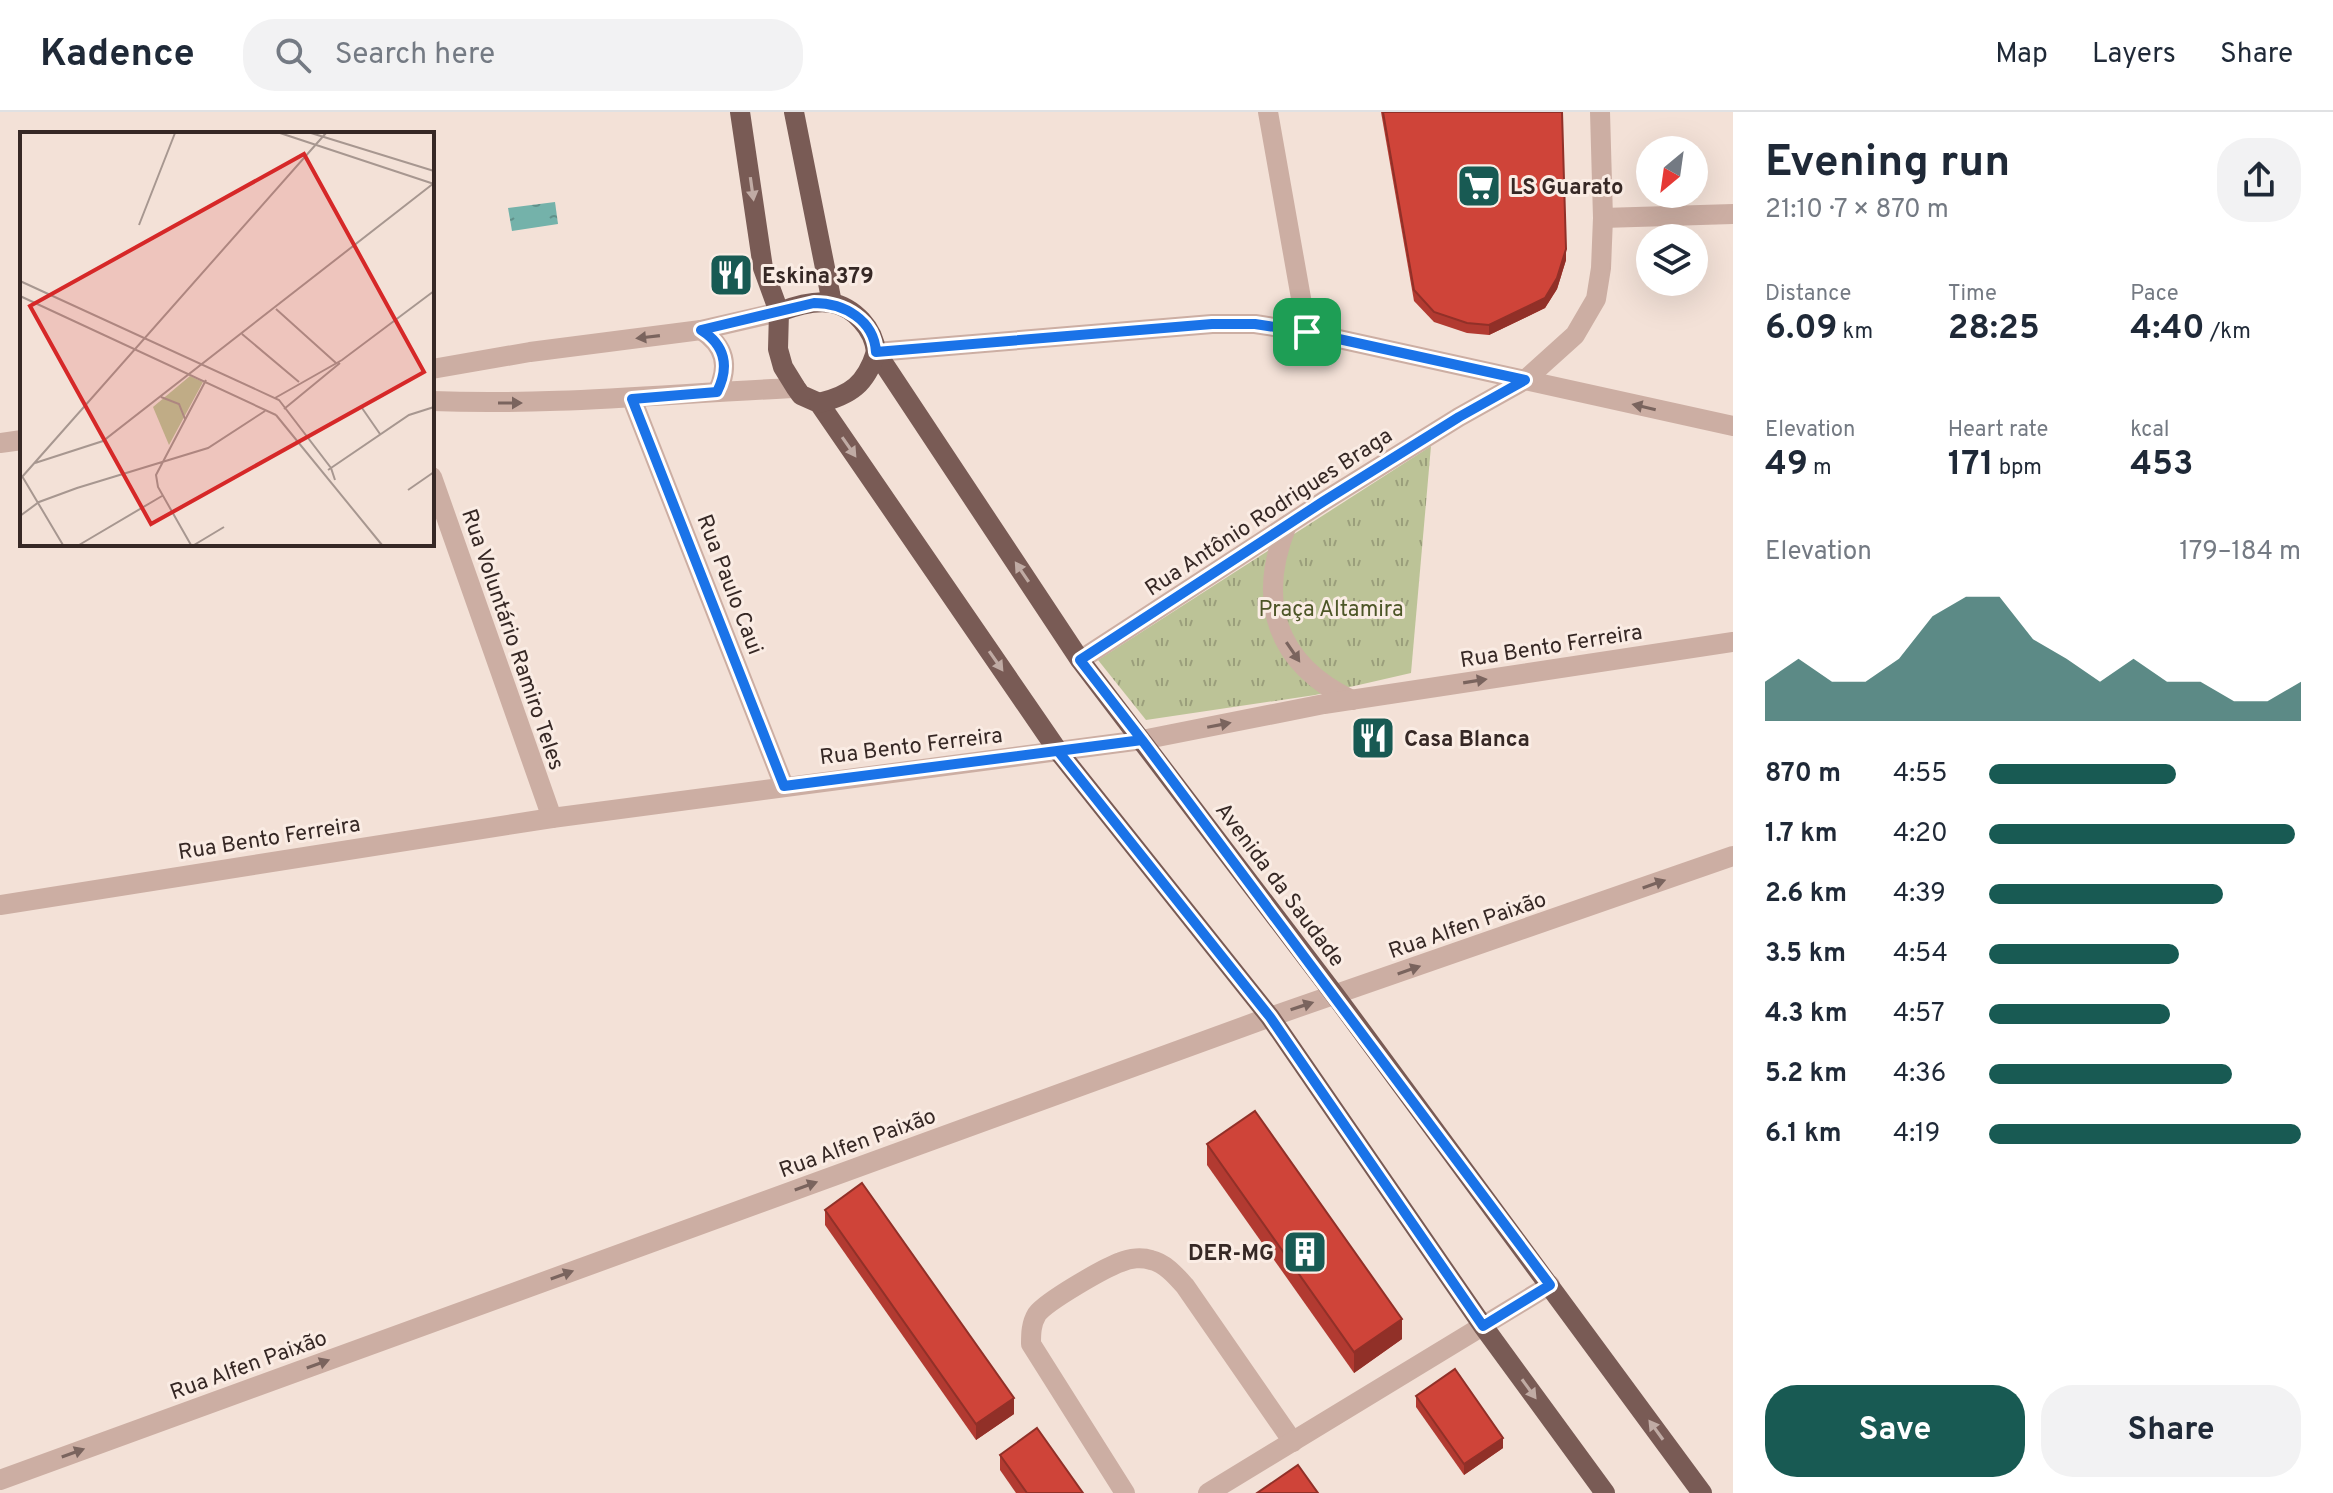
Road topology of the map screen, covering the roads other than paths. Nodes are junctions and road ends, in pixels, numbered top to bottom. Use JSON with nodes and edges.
{"nodes":[{"id":1,"x":740,"y":112,"type":"edge"},
{"id":2,"x":794,"y":112,"type":"edge"},
{"id":3,"x":1268,"y":112,"type":"edge"},
{"id":4,"x":1600,"y":112,"type":"edge"},
{"id":5,"x":1733,"y":214,"type":"edge"},
{"id":6,"x":1603,"y":218,"type":"junction"},
{"id":7,"x":832,"y":303,"type":"junction"},
{"id":8,"x":779,"y":312,"type":"junction"},
{"id":9,"x":701,"y":330,"type":"junction"},
{"id":10,"x":1307,"y":332,"type":"junction"},
{"id":11,"x":876,"y":352,"type":"junction"},
{"id":12,"x":434,"y":369,"type":"edge"},
{"id":13,"x":1525,"y":380,"type":"junction"},
{"id":14,"x":796,"y":388,"type":"junction"},
{"id":15,"x":717,"y":392,"type":"junction"},
{"id":16,"x":632,"y":399,"type":"junction"},
{"id":17,"x":434,"y":401,"type":"edge"},
{"id":18,"x":819,"y":403,"type":"junction"},
{"id":19,"x":1733,"y":426,"type":"edge"},
{"id":20,"x":20,"y":440,"type":"edge"},
{"id":21,"x":0,"y":443,"type":"edge"},
{"id":22,"x":434,"y":483,"type":"edge"},
{"id":23,"x":1287,"y":525,"type":"junction"},
{"id":24,"x":1733,"y":642,"type":"edge"},
{"id":25,"x":1080,"y":660,"type":"junction"},
{"id":26,"x":1352,"y":700,"type":"junction"},
{"id":27,"x":1142,"y":740,"type":"junction"},
{"id":28,"x":1058,"y":751,"type":"junction"},
{"id":29,"x":784,"y":786,"type":"junction"},
{"id":30,"x":552,"y":818,"type":"junction"},
{"id":31,"x":1733,"y":856,"type":"edge"},
{"id":32,"x":0,"y":905,"type":"edge"},
{"id":33,"x":1335,"y":995,"type":"junction"},
{"id":34,"x":1270,"y":1017,"type":"junction"},
{"id":35,"x":1550,"y":1285,"type":"junction"},
{"id":36,"x":1483,"y":1326,"type":"junction"},
{"id":37,"x":1293,"y":1442,"type":"junction"},
{"id":38,"x":0,"y":1480,"type":"edge"},
{"id":39,"x":1125,"y":1493,"type":"edge"},
{"id":40,"x":1208,"y":1493,"type":"edge"},
{"id":41,"x":1605,"y":1493,"type":"edge"},
{"id":42,"x":1702,"y":1493,"type":"edge"}],
"edges":[{"from":1,"to":8,"type":"main road","one_way":true},
{"from":2,"to":7,"type":"main road"},
{"from":3,"to":10,"type":"street"},
{"from":4,"to":6,"type":"street"},
{"from":5,"to":6,"type":"street"},
{"from":6,"to":13,"type":"street","name":"Rua Antônio Rodrigues Braga"},
{"from":7,"to":8,"type":"main road"},
{"from":7,"to":11,"type":"main road","name":"Avenida da Saudade"},
{"from":8,"to":9,"type":"street"},
{"from":8,"to":14,"type":"main road"},
{"from":9,"to":12,"type":"street","one_way":true},
{"from":9,"to":15,"type":"street"},
{"from":10,"to":11,"type":"street"},
{"from":10,"to":13,"type":"street"},
{"from":11,"to":18,"type":"main road"},
{"from":25,"to":11,"type":"main road","name":"Avenida da Saudade","one_way":true},
{"from":19,"to":13,"type":"street","one_way":true},
{"from":13,"to":23,"type":"street","name":"Rua Antônio Rodrigues Braga"},
{"from":14,"to":15,"type":"street"},
{"from":14,"to":18,"type":"main road"},
{"from":15,"to":16,"type":"street"},
{"from":17,"to":16,"type":"street","one_way":true},
{"from":16,"to":29,"type":"street","name":"Rua Paulo Caui"},
{"from":18,"to":28,"type":"main road","one_way":true},
{"from":20,"to":21,"type":"street"},
{"from":22,"to":30,"type":"street","name":"Rua Voluntário Ramiro Teles"},
{"from":23,"to":25,"type":"street","name":"Rua Antônio Rodrigues Braga"},
{"from":23,"to":26,"type":"street","one_way":true},
{"from":26,"to":24,"type":"street","name":"Rua Bento Ferreira","one_way":true},
{"from":25,"to":27,"type":"main road","name":"Avenida da Saudade"},
{"from":27,"to":26,"type":"street","name":"Rua Bento Ferreira","one_way":true},
{"from":27,"to":28,"type":"street","name":"Rua Bento Ferreira"},
{"from":27,"to":33,"type":"main road","name":"Avenida da Saudade"},
{"from":28,"to":29,"type":"street","name":"Rua Bento Ferreira"},
{"from":28,"to":34,"type":"main road"},
{"from":29,"to":30,"type":"street","name":"Rua Bento Ferreira"},
{"from":30,"to":32,"type":"street","name":"Rua Bento Ferreira"},
{"from":33,"to":31,"type":"street","name":"Rua Alfen Paixão","one_way":true},
{"from":34,"to":33,"type":"street","name":"Rua Alfen Paixão","one_way":true},
{"from":33,"to":35,"type":"main road","name":"Avenida da Saudade"},
{"from":34,"to":36,"type":"main road"},
{"from":38,"to":34,"type":"street","name":"Rua Alfen Paixão","one_way":true},
{"from":35,"to":36,"type":"street"},
{"from":42,"to":35,"type":"main road","name":"Avenida da Saudade","one_way":true},
{"from":36,"to":37,"type":"street"},
{"from":36,"to":41,"type":"main road","one_way":true},
{"from":37,"to":39,"type":"street"},
{"from":37,"to":40,"type":"street"}]}
